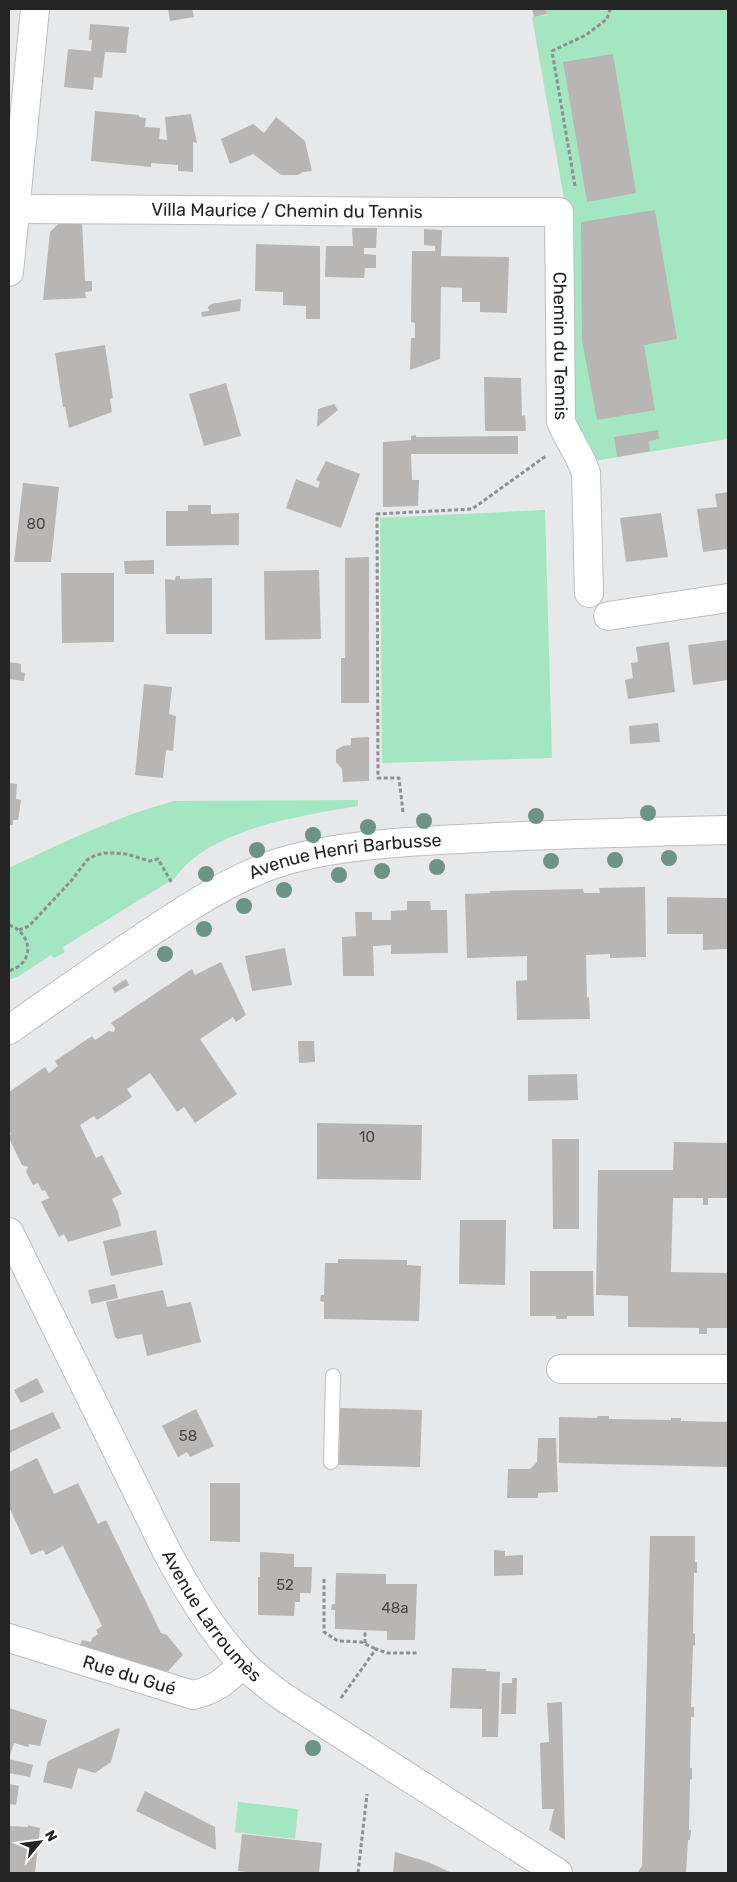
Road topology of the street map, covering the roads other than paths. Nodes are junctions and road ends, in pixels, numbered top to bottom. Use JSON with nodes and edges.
{"nodes":[{"id":1,"x":35,"y":9,"type":"edge"},
{"id":2,"x":14,"y":163,"type":"edge"},
{"id":3,"x":15,"y":209,"type":"junction"},
{"id":4,"x":559,"y":212,"type":"joint"},
{"id":5,"x":9,"y":272,"type":"edge"},
{"id":6,"x":589,"y":593,"type":"dead end"},
{"id":7,"x":728,"y":598,"type":"edge"},
{"id":8,"x":608,"y":616,"type":"dead end"},
{"id":9,"x":728,"y":830,"type":"edge"},
{"id":10,"x":36,"y":1011,"type":"junction"},
{"id":11,"x":9,"y":1014,"type":"edge"},
{"id":12,"x":9,"y":1030,"type":"edge"},
{"id":13,"x":9,"y":1232,"type":"edge"},
{"id":14,"x":561,"y":1369,"type":"dead end"},
{"id":15,"x":728,"y":1369,"type":"edge"},
{"id":16,"x":333,"y":1376,"type":"dead end"},
{"id":17,"x":331,"y":1462,"type":"dead end"},
{"id":18,"x":9,"y":1638,"type":"edge"},
{"id":19,"x":242,"y":1664,"type":"junction"},
{"id":20,"x":558,"y":1873,"type":"edge"}],
"edges":[{"from":1,"to":2,"type":"main road"},
{"from":2,"to":3,"type":"main road"},
{"from":3,"to":4,"type":"main road","name":"Villa Maurice / Chemin du Tennis"},
{"from":3,"to":5,"type":"main road"},
{"from":4,"to":6,"type":"main road","name":"Chemin du Tennis"},
{"from":7,"to":8,"type":"main road"},
{"from":9,"to":10,"type":"main road","name":"Avenue Henri Barbusse"},
{"from":10,"to":11,"type":"main road"},
{"from":10,"to":12,"type":"main road","name":"Avenue Henri Barbusse"},
{"from":13,"to":19,"type":"main road","name":"Avenue Larroumès"},
{"from":14,"to":15,"type":"main road"},
{"from":16,"to":17,"type":"lane"},
{"from":18,"to":19,"type":"main road","name":"Rue du Gué"},
{"from":19,"to":20,"type":"main road","name":"Avenue Larroumès"}]}
